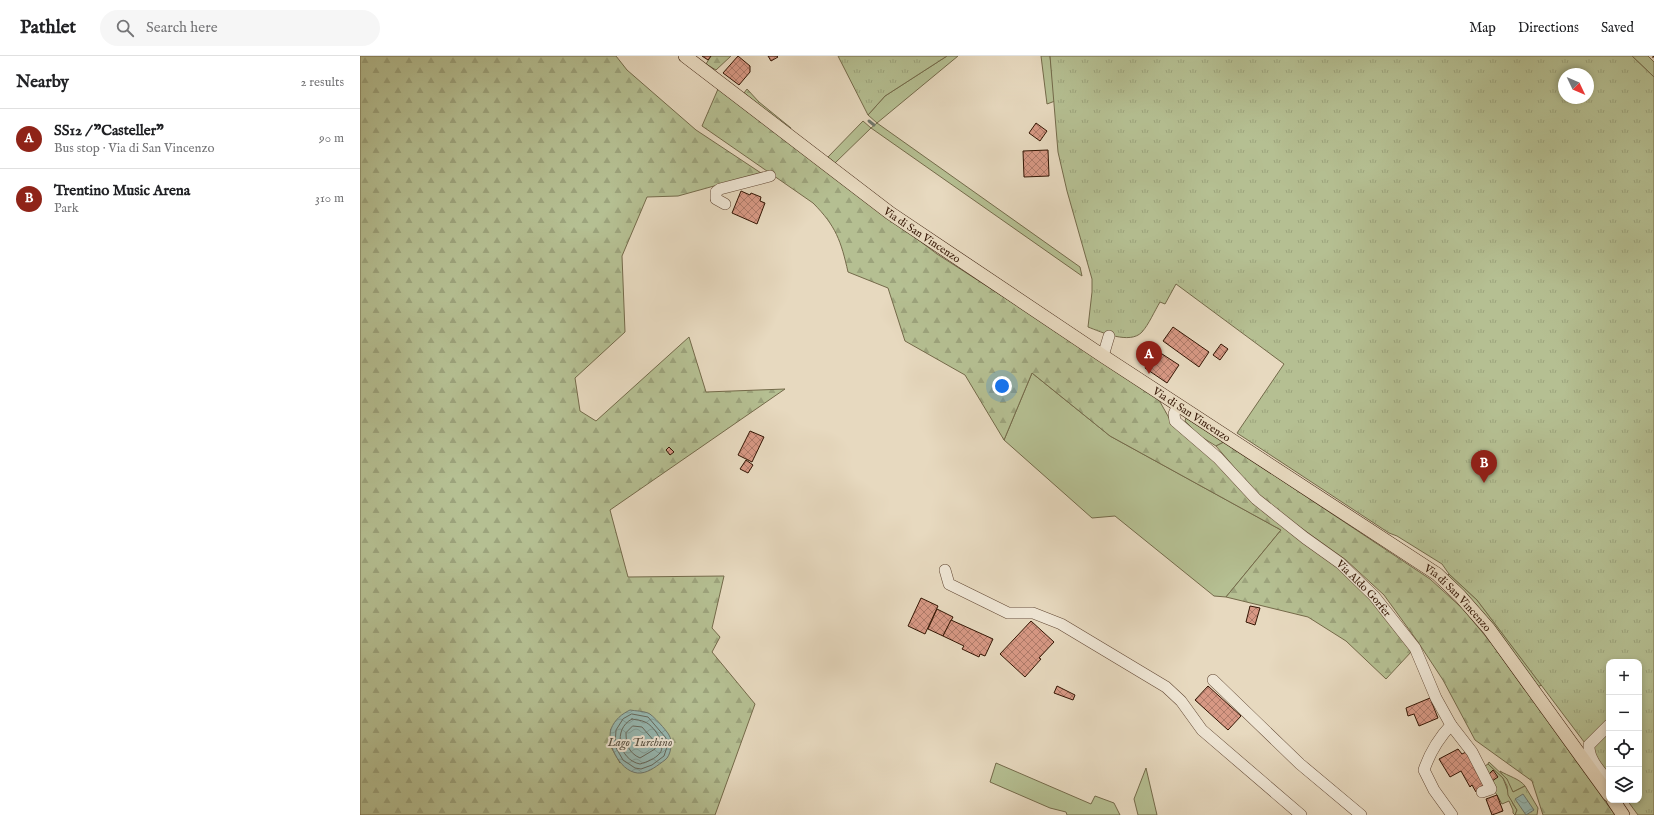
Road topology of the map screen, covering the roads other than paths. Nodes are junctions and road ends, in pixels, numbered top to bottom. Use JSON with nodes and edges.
{"nodes":[{"id":1,"x":685,"y":56,"type":"edge"},
{"id":2,"x":770,"y":176,"type":"dead end"},
{"id":3,"x":725,"y":204,"type":"dead end"},
{"id":4,"x":1109,"y":336,"type":"dead end"},
{"id":5,"x":1103,"y":356,"type":"junction"},
{"id":6,"x":1178,"y":405,"type":"junction"},
{"id":7,"x":945,"y":570,"type":"dead end"},
{"id":8,"x":1213,"y":680,"type":"dead end"},
{"id":9,"x":1450,"y":725,"type":"junction"},
{"id":10,"x":1606,"y":728,"type":"edge"},
{"id":11,"x":1606,"y":778,"type":"edge"},
{"id":12,"x":1606,"y":791,"type":"edge"},
{"id":13,"x":1482,"y":792,"type":"dead end"},
{"id":14,"x":1615,"y":803,"type":"edge"},
{"id":15,"x":1622,"y":803,"type":"edge"},
{"id":16,"x":1301,"y":815,"type":"edge"},
{"id":17,"x":1361,"y":815,"type":"edge"},
{"id":18,"x":1452,"y":815,"type":"edge"},
{"id":19,"x":1624,"y":815,"type":"edge"}],
"edges":[{"from":1,"to":5,"type":"main road","name":"Via di San Vincenzo"},
{"from":2,"to":3,"type":"street"},
{"from":4,"to":5,"type":"street"},
{"from":5,"to":6,"type":"main road","name":"Via di San Vincenzo"},
{"from":6,"to":9,"type":"street","name":"Via Aldo Gorfer"},
{"from":6,"to":12,"type":"main road","name":"Via di San Vincenzo"},
{"from":7,"to":16,"type":"street"},
{"from":8,"to":17,"type":"street"},
{"from":9,"to":13,"type":"street"},
{"from":9,"to":18,"type":"street"},
{"from":10,"to":11,"type":"street"},
{"from":14,"to":19,"type":"main road"},
{"from":15,"to":19,"type":"street"}]}
